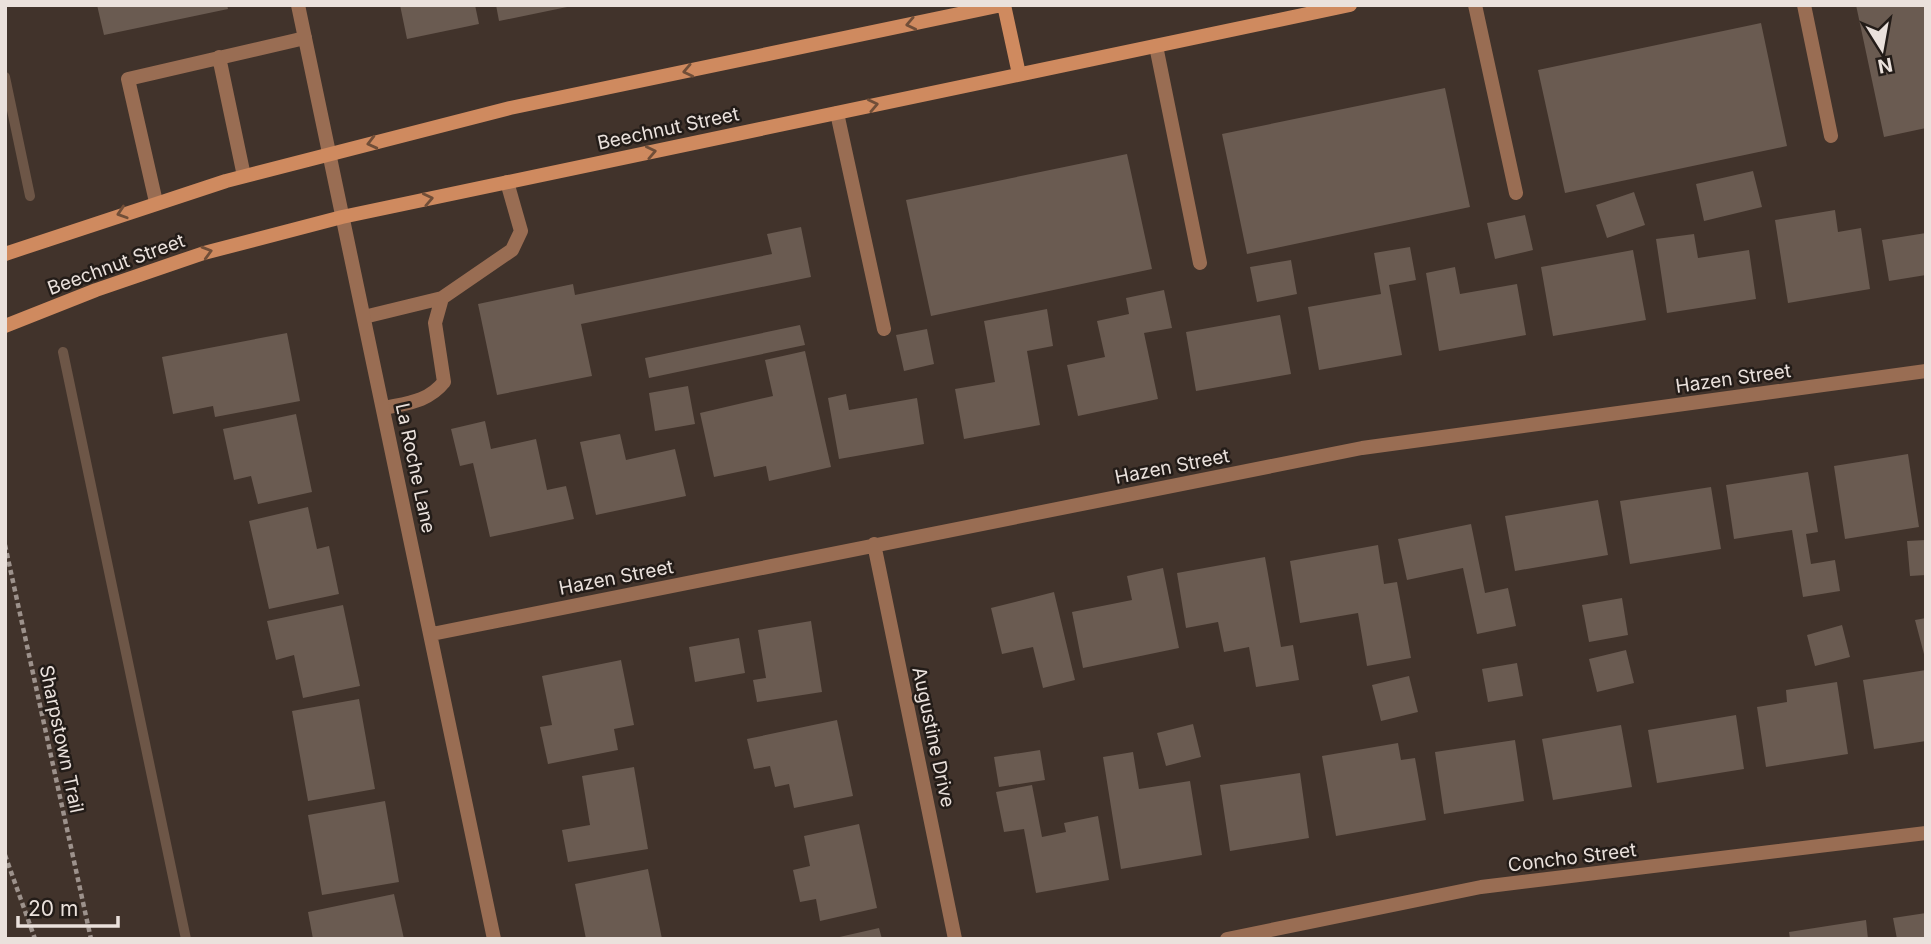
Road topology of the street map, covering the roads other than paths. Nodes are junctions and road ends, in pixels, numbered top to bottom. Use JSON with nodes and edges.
{"nodes":[{"id":1,"x":298,"y":5,"type":"edge"},
{"id":2,"x":1003,"y":5,"type":"edge"},
{"id":3,"x":1350,"y":5,"type":"edge"},
{"id":4,"x":1475,"y":5,"type":"edge"},
{"id":5,"x":1804,"y":5,"type":"edge"},
{"id":6,"x":305,"y":38,"type":"junction"},
{"id":7,"x":1156,"y":46,"type":"junction"},
{"id":8,"x":219,"y":57,"type":"junction"},
{"id":9,"x":1019,"y":74,"type":"junction"},
{"id":10,"x":837,"y":113,"type":"junction"},
{"id":11,"x":1831,"y":136,"type":"dead end"},
{"id":12,"x":329,"y":153,"type":"junction"},
{"id":13,"x":244,"y":176,"type":"junction"},
{"id":14,"x":507,"y":182,"type":"junction"},
{"id":15,"x":1516,"y":193,"type":"dead end"},
{"id":16,"x":156,"y":202,"type":"junction"},
{"id":17,"x":342,"y":217,"type":"junction"},
{"id":18,"x":5,"y":254,"type":"edge"},
{"id":19,"x":1200,"y":263,"type":"dead end"},
{"id":20,"x":442,"y":298,"type":"junction"},
{"id":21,"x":364,"y":317,"type":"junction"},
{"id":22,"x":5,"y":326,"type":"edge"},
{"id":23,"x":884,"y":329,"type":"dead end"},
{"id":24,"x":1926,"y":371,"type":"edge"},
{"id":25,"x":384,"y":408,"type":"junction"},
{"id":26,"x":874,"y":544,"type":"junction"},
{"id":27,"x":432,"y":634,"type":"junction"},
{"id":28,"x":1926,"y":833,"type":"edge"},
{"id":29,"x":494,"y":939,"type":"edge"},
{"id":30,"x":956,"y":939,"type":"edge"},
{"id":31,"x":1227,"y":939,"type":"edge"}],
"edges":[{"from":1,"to":6,"type":"street","name":"La Roche Lane"},
{"from":2,"to":9,"type":"main road"},
{"from":2,"to":12,"type":"main road","one_way":true},
{"from":3,"to":7,"type":"main road","name":"Beechnut Street"},
{"from":4,"to":15,"type":"street"},
{"from":5,"to":11,"type":"street"},
{"from":6,"to":8,"type":"street"},
{"from":6,"to":12,"type":"street","name":"La Roche Lane"},
{"from":7,"to":9,"type":"main road","name":"Beechnut Street"},
{"from":7,"to":19,"type":"street"},
{"from":8,"to":13,"type":"street"},
{"from":8,"to":16,"type":"street"},
{"from":10,"to":9,"type":"main road","name":"Beechnut Street","one_way":true},
{"from":14,"to":10,"type":"main road","name":"Beechnut Street","one_way":true},
{"from":10,"to":23,"type":"street"},
{"from":12,"to":13,"type":"main road"},
{"from":12,"to":17,"type":"street","name":"La Roche Lane"},
{"from":13,"to":16,"type":"main road"},
{"from":17,"to":14,"type":"main road","name":"Beechnut Street","one_way":true},
{"from":14,"to":20,"type":"street"},
{"from":16,"to":18,"type":"main road","one_way":true},
{"from":17,"to":21,"type":"street","name":"La Roche Lane"},
{"from":22,"to":17,"type":"main road","name":"Beechnut Street","one_way":true},
{"from":20,"to":21,"type":"street"},
{"from":20,"to":25,"type":"street"},
{"from":21,"to":25,"type":"street","name":"La Roche Lane"},
{"from":24,"to":26,"type":"street","name":"Hazen Street"},
{"from":25,"to":27,"type":"street","name":"La Roche Lane"},
{"from":26,"to":27,"type":"street","name":"Hazen Street"},
{"from":26,"to":30,"type":"street","name":"Augustine Drive"},
{"from":27,"to":29,"type":"street","name":"La Roche Lane"},
{"from":28,"to":31,"type":"street","name":"Concho Street"}]}
